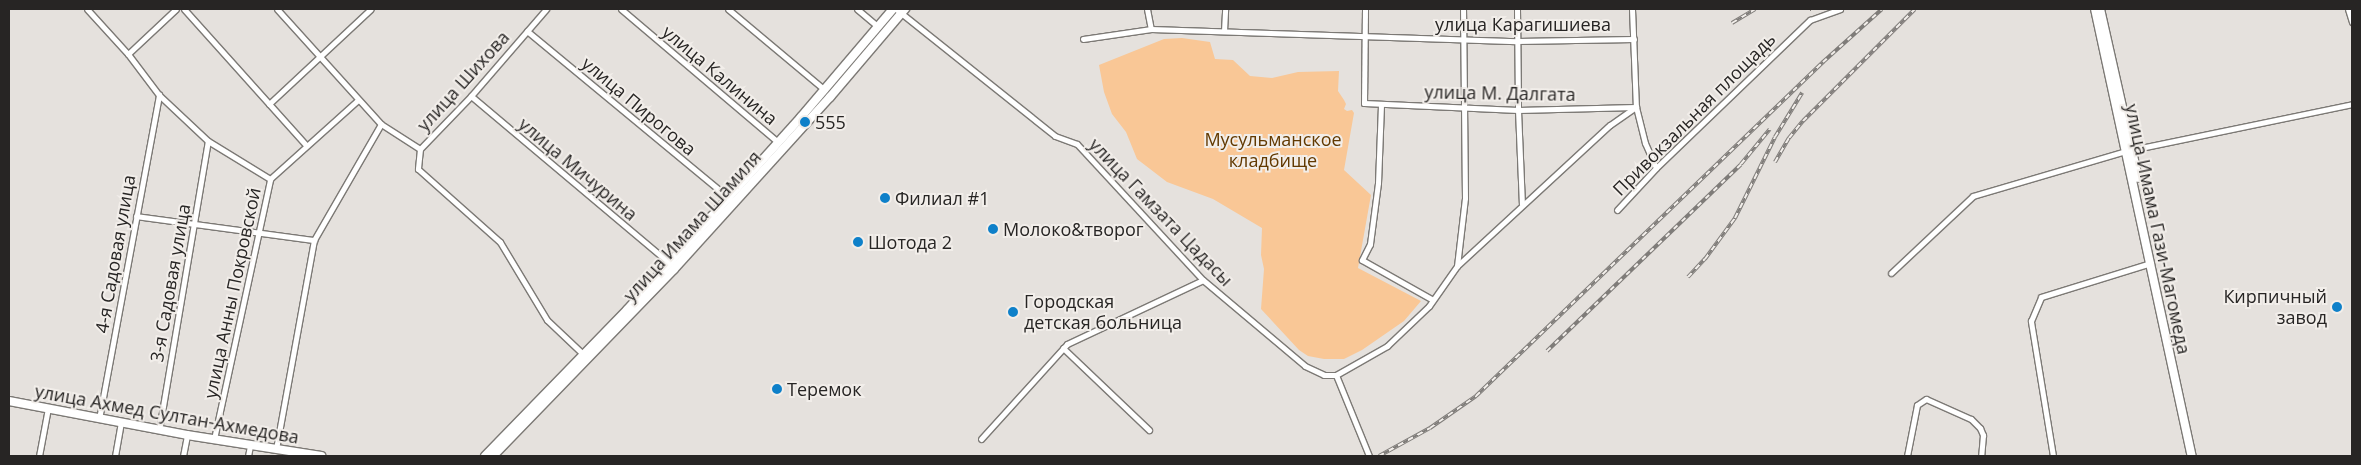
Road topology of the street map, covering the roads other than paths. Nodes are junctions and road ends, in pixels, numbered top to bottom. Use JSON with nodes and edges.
{"nodes":[{"id":1,"x":87,"y":9,"type":"edge"},
{"id":2,"x":176,"y":9,"type":"edge"},
{"id":3,"x":184,"y":9,"type":"edge"},
{"id":4,"x":277,"y":9,"type":"edge"},
{"id":5,"x":372,"y":9,"type":"edge"},
{"id":6,"x":546,"y":9,"type":"edge"},
{"id":7,"x":621,"y":9,"type":"edge"},
{"id":8,"x":728,"y":9,"type":"edge"},
{"id":9,"x":857,"y":9,"type":"edge"},
{"id":10,"x":1147,"y":9,"type":"edge"},
{"id":11,"x":1224,"y":9,"type":"edge"},
{"id":12,"x":1365,"y":9,"type":"edge"},
{"id":13,"x":1463,"y":9,"type":"edge"},
{"id":14,"x":1517,"y":9,"type":"edge"},
{"id":15,"x":1632,"y":9,"type":"edge"},
{"id":16,"x":1840,"y":9,"type":"edge"},
{"id":17,"x":2094,"y":9,"type":"edge"},
{"id":18,"x":2100,"y":9,"type":"edge"},
{"id":19,"x":2348,"y":9,"type":"edge"},
{"id":20,"x":899,"y":10,"type":"edge"},
{"id":21,"x":2352,"y":22,"type":"edge"},
{"id":22,"x":877,"y":26,"type":"junction"},
{"id":23,"x":1150,"y":30,"type":"junction"},
{"id":24,"x":527,"y":31,"type":"junction"},
{"id":25,"x":1224,"y":31,"type":"junction"},
{"id":26,"x":1365,"y":35,"type":"junction"},
{"id":27,"x":1082,"y":38,"type":"dead end"},
{"id":28,"x":1463,"y":39,"type":"junction"},
{"id":29,"x":1634,"y":39,"type":"junction"},
{"id":30,"x":1517,"y":41,"type":"junction"},
{"id":31,"x":128,"y":54,"type":"junction"},
{"id":32,"x":320,"y":57,"type":"junction"},
{"id":33,"x":824,"y":90,"type":"junction"},
{"id":34,"x":159,"y":95,"type":"junction"},
{"id":35,"x":471,"y":96,"type":"junction"},
{"id":36,"x":358,"y":100,"type":"junction"},
{"id":37,"x":269,"y":104,"type":"junction"},
{"id":38,"x":2352,"y":104,"type":"edge"},
{"id":39,"x":1380,"y":105,"type":"junction"},
{"id":40,"x":1463,"y":107,"type":"junction"},
{"id":41,"x":1636,"y":107,"type":"junction"},
{"id":42,"x":1518,"y":110,"type":"junction"},
{"id":43,"x":381,"y":124,"type":"junction"},
{"id":44,"x":208,"y":141,"type":"junction"},
{"id":45,"x":778,"y":142,"type":"junction"},
{"id":46,"x":306,"y":146,"type":"junction"},
{"id":47,"x":420,"y":149,"type":"junction"},
{"id":48,"x":2129,"y":150,"type":"junction"},
{"id":49,"x":1656,"y":168,"type":"junction"},
{"id":50,"x":270,"y":180,"type":"junction"},
{"id":51,"x":731,"y":200,"type":"junction"},
{"id":52,"x":1522,"y":204,"type":"junction"},
{"id":53,"x":1617,"y":210,"type":"dead end"},
{"id":54,"x":136,"y":216,"type":"junction"},
{"id":55,"x":194,"y":224,"type":"junction"},
{"id":56,"x":259,"y":234,"type":"junction"},
{"id":57,"x":314,"y":240,"type":"junction"},
{"id":58,"x":668,"y":262,"type":"junction"},
{"id":59,"x":2151,"y":263,"type":"junction"},
{"id":60,"x":1457,"y":266,"type":"junction"},
{"id":61,"x":1891,"y":273,"type":"dead end"},
{"id":62,"x":1203,"y":280,"type":"junction"},
{"id":63,"x":1433,"y":300,"type":"junction"},
{"id":64,"x":1063,"y":348,"type":"junction"},
{"id":65,"x":583,"y":354,"type":"junction"},
{"id":66,"x":1336,"y":375,"type":"junction"},
{"id":67,"x":9,"y":401,"type":"edge"},
{"id":68,"x":48,"y":408,"type":"junction"},
{"id":69,"x":99,"y":419,"type":"junction"},
{"id":70,"x":121,"y":423,"type":"junction"},
{"id":71,"x":159,"y":430,"type":"junction"},
{"id":72,"x":1149,"y":430,"type":"dead end"},
{"id":73,"x":186,"y":435,"type":"junction"},
{"id":74,"x":214,"y":439,"type":"junction"},
{"id":75,"x":981,"y":439,"type":"dead end"},
{"id":76,"x":250,"y":446,"type":"junction"},
{"id":77,"x":276,"y":449,"type":"junction"},
{"id":78,"x":39,"y":456,"type":"edge"},
{"id":79,"x":114,"y":456,"type":"edge"},
{"id":80,"x":183,"y":456,"type":"edge"},
{"id":81,"x":248,"y":456,"type":"edge"},
{"id":82,"x":321,"y":456,"type":"edge"},
{"id":83,"x":485,"y":456,"type":"edge"},
{"id":84,"x":493,"y":456,"type":"edge"},
{"id":85,"x":1369,"y":456,"type":"edge"},
{"id":86,"x":1907,"y":456,"type":"edge"},
{"id":87,"x":1980,"y":456,"type":"edge"},
{"id":88,"x":2053,"y":456,"type":"edge"},
{"id":89,"x":2192,"y":456,"type":"edge"},
{"id":90,"x":2196,"y":456,"type":"edge"}],
"edges":[{"from":1,"to":31,"type":"street"},
{"from":2,"to":31,"type":"street"},
{"from":3,"to":37,"type":"street"},
{"from":4,"to":32,"type":"street"},
{"from":5,"to":32,"type":"street"},
{"from":6,"to":24,"type":"street","name":"улица Шихова"},
{"from":7,"to":45,"type":"street","name":"улица Калинина"},
{"from":8,"to":33,"type":"street"},
{"from":9,"to":22,"type":"street"},
{"from":10,"to":23,"type":"street"},
{"from":11,"to":25,"type":"street"},
{"from":12,"to":26,"type":"street"},
{"from":13,"to":28,"type":"street"},
{"from":14,"to":30,"type":"street"},
{"from":15,"to":29,"type":"street"},
{"from":16,"to":49,"type":"street","name":"Привокзальная площадь"},
{"from":17,"to":48,"type":"main road","name":"улица Имама Гази-Магомеда"},
{"from":18,"to":48,"type":"main road"},
{"from":19,"to":21,"type":"street"},
{"from":20,"to":22,"type":"main road","name":"улица Имама Шамиля"},
{"from":20,"to":51,"type":"main road","name":"улица Имама Шамиля"},
{"from":20,"to":62,"type":"street","name":"улица Гамзата Цадасы"},
{"from":22,"to":33,"type":"main road","name":"улица Имама Шамиля"},
{"from":23,"to":25,"type":"street","name":"улица Карагишиева"},
{"from":23,"to":27,"type":"street","name":"улица Карагишиева"},
{"from":24,"to":35,"type":"street","name":"улица Шихова"},
{"from":24,"to":51,"type":"street","name":"улица Пирогова"},
{"from":25,"to":26,"type":"street","name":"улица Карагишиева"},
{"from":26,"to":28,"type":"street","name":"улица Карагишиева"},
{"from":26,"to":39,"type":"street","name":"улица М. Далгата"},
{"from":28,"to":30,"type":"street","name":"улица Карагишиева"},
{"from":28,"to":40,"type":"street"},
{"from":29,"to":30,"type":"street","name":"улица Карагишиева"},
{"from":29,"to":41,"type":"street"},
{"from":30,"to":42,"type":"street"},
{"from":31,"to":34,"type":"street"},
{"from":32,"to":36,"type":"street"},
{"from":32,"to":37,"type":"street"},
{"from":33,"to":45,"type":"main road","name":"улица Имама Шамиля"},
{"from":34,"to":44,"type":"street"},
{"from":34,"to":54,"type":"street","name":"4-я Садовая улица"},
{"from":35,"to":47,"type":"street","name":"улица Шихова"},
{"from":35,"to":58,"type":"street","name":"улица Мичурина"},
{"from":36,"to":43,"type":"street"},
{"from":36,"to":46,"type":"street","name":"улица Анны Покровской"},
{"from":37,"to":46,"type":"street"},
{"from":38,"to":48,"type":"street"},
{"from":39,"to":40,"type":"street","name":"улица М. Далгата"},
{"from":39,"to":63,"type":"street"},
{"from":40,"to":42,"type":"street","name":"улица М. Далгата"},
{"from":40,"to":60,"type":"street"},
{"from":41,"to":42,"type":"street","name":"улица М. Далгата"},
{"from":41,"to":49,"type":"street"},
{"from":41,"to":52,"type":"street"},
{"from":42,"to":52,"type":"street"},
{"from":43,"to":47,"type":"street"},
{"from":43,"to":57,"type":"street"},
{"from":44,"to":50,"type":"street"},
{"from":44,"to":55,"type":"street","name":"3-я Садовая улица"},
{"from":45,"to":51,"type":"main road","name":"улица Имама Шамиля"},
{"from":46,"to":50,"type":"street","name":"улица Анны Покровской"},
{"from":47,"to":65,"type":"street"},
{"from":48,"to":59,"type":"main road","name":"улица Имама Гази-Магомеда"},
{"from":48,"to":61,"type":"street"},
{"from":48,"to":90,"type":"main road"},
{"from":49,"to":53,"type":"street","name":"Привокзальная площадь"},
{"from":50,"to":56,"type":"street","name":"улица Анны Покровской"},
{"from":51,"to":58,"type":"main road","name":"улица Имама Шамиля"},
{"from":51,"to":84,"type":"main road","name":"улица Имама Шамиля"},
{"from":52,"to":60,"type":"street"},
{"from":54,"to":55,"type":"street"},
{"from":54,"to":69,"type":"street","name":"4-я Садовая улица"},
{"from":55,"to":56,"type":"street"},
{"from":55,"to":71,"type":"street","name":"3-я Садовая улица"},
{"from":56,"to":57,"type":"street"},
{"from":56,"to":74,"type":"street","name":"улица Анны Покровской"},
{"from":57,"to":77,"type":"street"},
{"from":58,"to":65,"type":"main road","name":"улица Имама Шамиля"},
{"from":59,"to":88,"type":"street"},
{"from":59,"to":89,"type":"main road","name":"улица Имама Гази-Магомеда"},
{"from":60,"to":63,"type":"street"},
{"from":62,"to":64,"type":"street"},
{"from":62,"to":66,"type":"street","name":"улица Гамзата Цадасы"},
{"from":63,"to":66,"type":"street"},
{"from":64,"to":72,"type":"street"},
{"from":64,"to":75,"type":"street"},
{"from":65,"to":83,"type":"main road","name":"улица Имама Шамиля"},
{"from":66,"to":85,"type":"street"},
{"from":67,"to":68,"type":"main road","name":"улица Ахмед Султан-Ахмедова"},
{"from":68,"to":69,"type":"main road","name":"улица Ахмед Султан-Ахмедова"},
{"from":68,"to":78,"type":"street"},
{"from":69,"to":70,"type":"main road","name":"улица Ахмед Султан-Ахмедова"},
{"from":70,"to":71,"type":"main road","name":"улица Ахмед Султан-Ахмедова"},
{"from":70,"to":79,"type":"street"},
{"from":71,"to":73,"type":"main road","name":"улица Ахмед Султан-Ахмедова"},
{"from":73,"to":74,"type":"main road","name":"улица Ахмед Султан-Ахмедова"},
{"from":73,"to":80,"type":"street"},
{"from":74,"to":76,"type":"main road","name":"улица Ахмед Султан-Ахмедова"},
{"from":76,"to":77,"type":"main road","name":"улица Ахмед Султан-Ахмедова"},
{"from":76,"to":81,"type":"street"},
{"from":77,"to":82,"type":"main road","name":"улица Ахмед Султан-Ахмедова"},
{"from":86,"to":87,"type":"street"}]}
